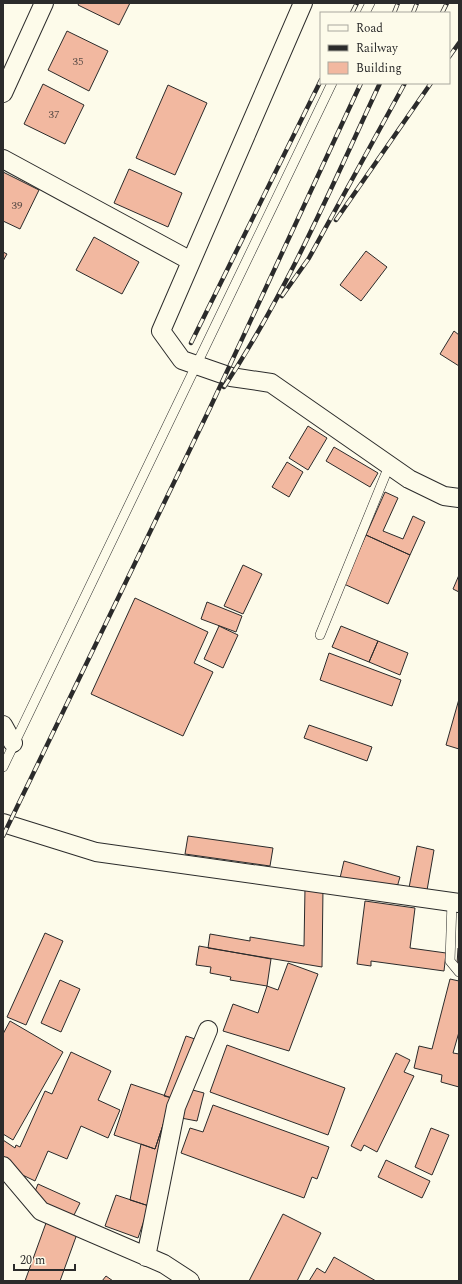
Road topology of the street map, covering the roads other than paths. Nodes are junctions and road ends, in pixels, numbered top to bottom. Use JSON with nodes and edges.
{"nodes":[{"id":1,"x":44,"y":3,"type":"edge"},
{"id":2,"x":303,"y":3,"type":"edge"},
{"id":3,"x":370,"y":3,"type":"edge"},
{"id":4,"x":366,"y":12,"type":"edge"},
{"id":5,"x":332,"y":84,"type":"edge"},
{"id":6,"x":3,"y":93,"type":"edge"},
{"id":7,"x":3,"y":159,"type":"edge"},
{"id":8,"x":191,"y":261,"type":"junction"},
{"id":9,"x":197,"y":365,"type":"junction"},
{"id":10,"x":389,"y":466,"type":"junction"},
{"id":11,"x":459,"y":498,"type":"edge"},
{"id":12,"x":320,"y":635,"type":"dead end"},
{"id":13,"x":3,"y":725,"type":"edge"},
{"id":14,"x":13,"y":743,"type":"junction"},
{"id":15,"x":3,"y":767,"type":"edge"},
{"id":16,"x":3,"y":823,"type":"edge"},
{"id":17,"x":455,"y":903,"type":"edge"},
{"id":18,"x":459,"y":972,"type":"edge"},
{"id":19,"x":208,"y":1030,"type":"dead end"},
{"id":20,"x":3,"y":1166,"type":"edge"},
{"id":21,"x":146,"y":1257,"type":"junction"},
{"id":22,"x":190,"y":1281,"type":"edge"}],
"edges":[{"from":1,"to":6,"type":"street"},
{"from":2,"to":8,"type":"street"},
{"from":3,"to":4,"type":"lane"},
{"from":5,"to":9,"type":"lane"},
{"from":7,"to":8,"type":"street"},
{"from":8,"to":9,"type":"street"},
{"from":9,"to":10,"type":"street"},
{"from":9,"to":14,"type":"lane"},
{"from":10,"to":11,"type":"street"},
{"from":10,"to":12,"type":"lane"},
{"from":13,"to":14,"type":"street"},
{"from":14,"to":15,"type":"lane"},
{"from":16,"to":17,"type":"street"},
{"from":17,"to":18,"type":"lane"},
{"from":19,"to":21,"type":"street"},
{"from":20,"to":21,"type":"street"},
{"from":21,"to":22,"type":"street"}]}
